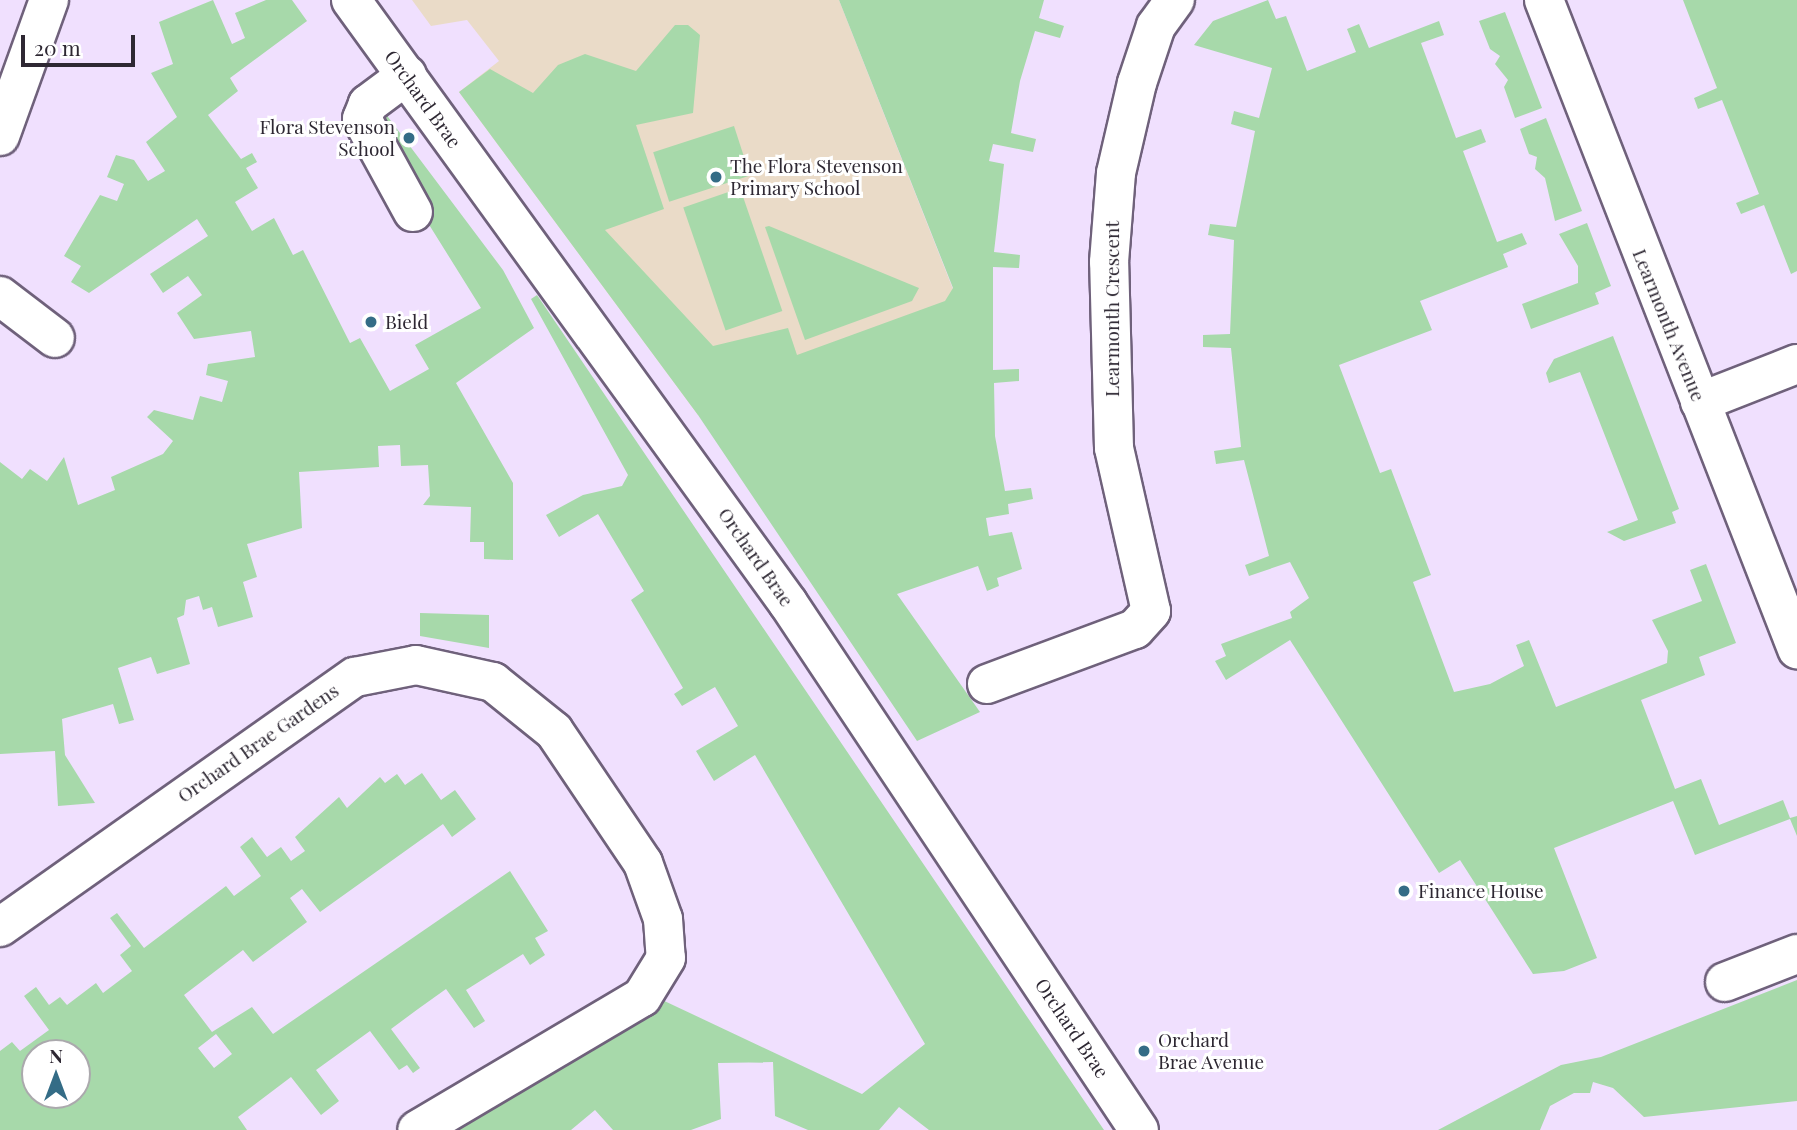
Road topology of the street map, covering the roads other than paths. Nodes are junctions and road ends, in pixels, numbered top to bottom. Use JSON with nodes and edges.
{"nodes":[{"id":1,"x":49,"y":0,"type":"edge"},
{"id":2,"x":351,"y":0,"type":"edge"},
{"id":3,"x":1175,"y":0,"type":"edge"},
{"id":4,"x":1544,"y":0,"type":"edge"},
{"id":5,"x":407,"y":75,"type":"junction"},
{"id":6,"x":0,"y":136,"type":"edge"},
{"id":7,"x":413,"y":212,"type":"dead end"},
{"id":8,"x":0,"y":296,"type":"edge"},
{"id":9,"x":55,"y":338,"type":"dead end"},
{"id":10,"x":1797,"y":364,"type":"edge"},
{"id":11,"x":1700,"y":402,"type":"junction"},
{"id":12,"x":1797,"y":649,"type":"edge"},
{"id":13,"x":987,"y":684,"type":"dead end"},
{"id":14,"x":0,"y":927,"type":"edge"},
{"id":15,"x":1797,"y":954,"type":"edge"},
{"id":16,"x":1725,"y":982,"type":"dead end"},
{"id":17,"x":417,"y":1130,"type":"edge"},
{"id":18,"x":1139,"y":1130,"type":"edge"}],
"edges":[{"from":1,"to":6,"type":"street"},
{"from":2,"to":5,"type":"street","name":"Orchard Brae"},
{"from":3,"to":13,"type":"street","name":"Learmonth Crescent"},
{"from":4,"to":11,"type":"street","name":"Learmonth Avenue"},
{"from":5,"to":7,"type":"street"},
{"from":5,"to":18,"type":"street","name":"Orchard Brae"},
{"from":8,"to":9,"type":"street"},
{"from":10,"to":11,"type":"street"},
{"from":11,"to":12,"type":"street","name":"Learmonth Avenue"},
{"from":14,"to":17,"type":"street","name":"Orchard Brae Gardens"},
{"from":15,"to":16,"type":"street"}]}
